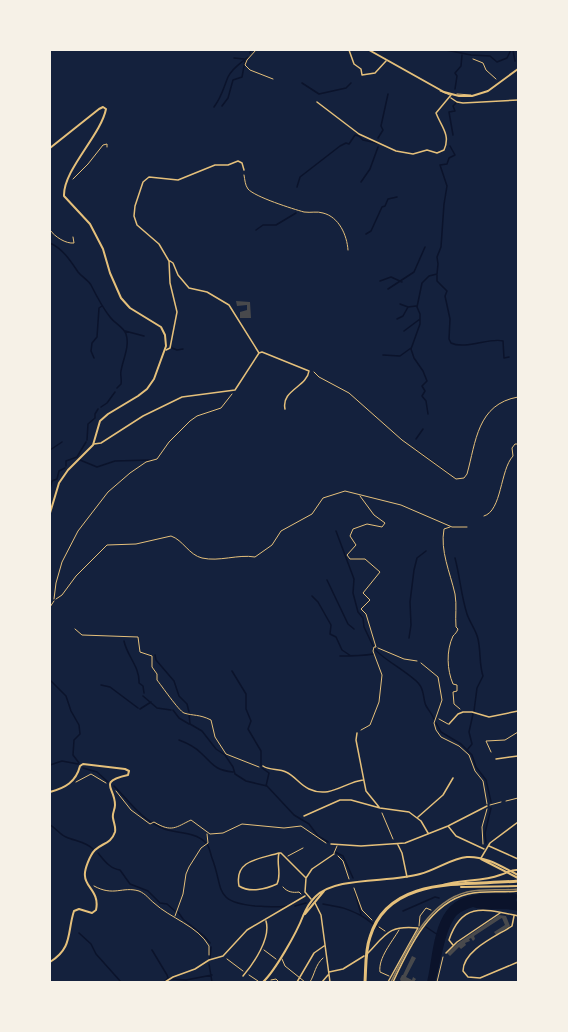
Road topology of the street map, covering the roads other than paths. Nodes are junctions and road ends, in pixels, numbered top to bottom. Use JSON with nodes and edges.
{"nodes":[{"id":1,"x":349,"y":50,"type":"edge"},
{"id":2,"x":369,"y":50,"type":"edge"},
{"id":3,"x":387,"y":59,"type":"junction"},
{"id":4,"x":519,"y":69,"type":"edge"},
{"id":5,"x":451,"y":96,"type":"junction"},
{"id":6,"x":519,"y":100,"type":"edge"},
{"id":7,"x":316,"y":102,"type":"dead end"},
{"id":8,"x":50,"y":148,"type":"edge"},
{"id":9,"x":244,"y":170,"type":"road end"},
{"id":10,"x":50,"y":230,"type":"edge"},
{"id":11,"x":73,"y":237,"type":"dead end"},
{"id":12,"x":169,"y":261,"type":"junction"},
{"id":13,"x":166,"y":350,"type":"junction"},
{"id":14,"x":260,"y":353,"type":"junction"},
{"id":15,"x":285,"y":409,"type":"dead end"},
{"id":16,"x":93,"y":444,"type":"junction"},
{"id":17,"x":50,"y":513,"type":"edge"},
{"id":18,"x":54,"y":601,"type":"road end"},
{"id":19,"x":50,"y":607,"type":"edge"},
{"id":20,"x":421,"y":663,"type":"road end"},
{"id":21,"x":519,"y":711,"type":"edge"},
{"id":22,"x":437,"y":717,"type":"junction"},
{"id":23,"x":449,"y":724,"type":"joint"},
{"id":24,"x":357,"y":733,"type":"road end"},
{"id":25,"x":519,"y":756,"type":"edge"},
{"id":26,"x":496,"y":759,"type":"dead end"},
{"id":27,"x":263,"y":766,"type":"road end"},
{"id":28,"x":453,"y":777,"type":"dead end"},
{"id":29,"x":363,"y":780,"type":"junction"},
{"id":30,"x":50,"y":792,"type":"edge"},
{"id":31,"x":519,"y":798,"type":"edge"},
{"id":32,"x":506,"y":801,"type":"road end"},
{"id":33,"x":487,"y":806,"type":"joint"},
{"id":34,"x":380,"y":808,"type":"junction"},
{"id":35,"x":304,"y":816,"type":"dead end"},
{"id":36,"x":417,"y":817,"type":"junction"},
{"id":37,"x":519,"y":822,"type":"edge"},
{"id":38,"x":447,"y":826,"type":"junction"},
{"id":39,"x":428,"y":833,"type":"junction"},
{"id":40,"x":331,"y":844,"type":"dead end"},
{"id":41,"x":338,"y":844,"type":"junction"},
{"id":42,"x":396,"y":844,"type":"junction"},
{"id":43,"x":488,"y":846,"type":"junction"},
{"id":44,"x":303,"y":848,"type":"dead end"},
{"id":45,"x":484,"y":850,"type":"junction"},
{"id":46,"x":279,"y":853,"type":"junction"},
{"id":47,"x":334,"y":854,"type":"joint"},
{"id":48,"x":287,"y":858,"type":"junction"},
{"id":49,"x":481,"y":858,"type":"junction"},
{"id":50,"x":519,"y":859,"type":"edge"},
{"id":51,"x":519,"y":870,"type":"edge"},
{"id":52,"x":508,"y":871,"type":"junction"},
{"id":53,"x":306,"y":878,"type":"junction"},
{"id":54,"x":407,"y":878,"type":"junction"},
{"id":55,"x":518,"y":880,"type":"edge"},
{"id":56,"x":440,"y":886,"type":"junction"},
{"id":57,"x":435,"y":887,"type":"junction"},
{"id":58,"x":461,"y":887,"type":"junction"},
{"id":59,"x":519,"y":891,"type":"edge"},
{"id":60,"x":304,"y":895,"type":"junction"},
{"id":61,"x":313,"y":901,"type":"junction"},
{"id":62,"x":431,"y":910,"type":"dead end"},
{"id":63,"x":501,"y":912,"type":"junction"},
{"id":64,"x":514,"y":916,"type":"junction"},
{"id":65,"x":519,"y":916,"type":"edge"},
{"id":66,"x":265,"y":920,"type":"junction"},
{"id":67,"x":418,"y":928,"type":"junction"},
{"id":68,"x":399,"y":929,"type":"junction"},
{"id":69,"x":324,"y":945,"type":"junction"},
{"id":70,"x":453,"y":945,"type":"junction"},
{"id":71,"x":446,"y":953,"type":"road end"},
{"id":72,"x":279,"y":959,"type":"junction"},
{"id":73,"x":327,"y":960,"type":"junction"},
{"id":74,"x":323,"y":961,"type":"dead end"},
{"id":75,"x":50,"y":962,"type":"edge"},
{"id":76,"x":519,"y":962,"type":"edge"},
{"id":77,"x":329,"y":974,"type":"junction"},
{"id":78,"x":243,"y":976,"type":"dead end"},
{"id":79,"x":391,"y":977,"type":"junction"},
{"id":80,"x":300,"y":978,"type":"junction"},
{"id":81,"x":165,"y":982,"type":"edge"},
{"id":82,"x":262,"y":982,"type":"edge"},
{"id":83,"x":297,"y":982,"type":"edge"},
{"id":84,"x":305,"y":982,"type":"edge"},
{"id":85,"x":322,"y":982,"type":"edge"},
{"id":86,"x":330,"y":982,"type":"edge"},
{"id":87,"x":365,"y":982,"type":"edge"},
{"id":88,"x":388,"y":982,"type":"edge"},
{"id":89,"x":393,"y":982,"type":"edge"}],
"edges":[{"from":1,"to":3,"type":"street"},
{"from":2,"to":3,"type":"street"},
{"from":3,"to":5,"type":"street"},
{"from":4,"to":5,"type":"street"},
{"from":5,"to":6,"type":"street"},
{"from":5,"to":7,"type":"street"},
{"from":8,"to":13,"type":"street"},
{"from":9,"to":12,"type":"street"},
{"from":10,"to":11,"type":"lane"},
{"from":12,"to":13,"type":"street"},
{"from":12,"to":14,"type":"street"},
{"from":13,"to":16,"type":"street"},
{"from":14,"to":15,"type":"street"},
{"from":14,"to":16,"type":"street"},
{"from":16,"to":17,"type":"street"},
{"from":18,"to":19,"type":"lane"},
{"from":20,"to":22,"type":"lane"},
{"from":21,"to":23,"type":"street"},
{"from":22,"to":23,"type":"lane"},
{"from":22,"to":33,"type":"lane"},
{"from":24,"to":29,"type":"street"},
{"from":25,"to":26,"type":"street"},
{"from":27,"to":29,"type":"street"},
{"from":28,"to":36,"type":"street"},
{"from":29,"to":34,"type":"street"},
{"from":30,"to":75,"type":"street"},
{"from":31,"to":32,"type":"lane"},
{"from":33,"to":38,"type":"street"},
{"from":34,"to":35,"type":"street"},
{"from":34,"to":36,"type":"street"},
{"from":36,"to":39,"type":"street"},
{"from":37,"to":43,"type":"street"},
{"from":38,"to":39,"type":"street"},
{"from":38,"to":45,"type":"street"},
{"from":39,"to":42,"type":"street"},
{"from":40,"to":41,"type":"street"},
{"from":41,"to":42,"type":"street"},
{"from":41,"to":47,"type":"lane"},
{"from":42,"to":54,"type":"street"},
{"from":43,"to":45,"type":"street"},
{"from":43,"to":50,"type":"street"},
{"from":44,"to":48,"type":"lane"},
{"from":45,"to":49,"type":"street"},
{"from":46,"to":46,"type":"street"},
{"from":46,"to":48,"type":"street"},
{"from":47,"to":53,"type":"street"},
{"from":48,"to":53,"type":"street"},
{"from":49,"to":52,"type":"street"},
{"from":49,"to":54,"type":"street"},
{"from":51,"to":52,"type":"street"},
{"from":52,"to":55,"type":"street"},
{"from":52,"to":55,"type":"street"},
{"from":52,"to":56,"type":"street"},
{"from":53,"to":60,"type":"street"},
{"from":54,"to":61,"type":"street"},
{"from":55,"to":56,"type":"main road"},
{"from":55,"to":58,"type":"main road"},
{"from":55,"to":58,"type":"street"},
{"from":56,"to":57,"type":"main road"},
{"from":57,"to":58,"type":"main road"},
{"from":57,"to":87,"type":"main road"},
{"from":59,"to":89,"type":"street"},
{"from":60,"to":61,"type":"street"},
{"from":60,"to":66,"type":"street"},
{"from":61,"to":69,"type":"street"},
{"from":61,"to":72,"type":"street"},
{"from":62,"to":67,"type":"lane"},
{"from":63,"to":64,"type":"street"},
{"from":63,"to":70,"type":"street"},
{"from":63,"to":70,"type":"street"},
{"from":64,"to":65,"type":"street"},
{"from":64,"to":76,"type":"street"},
{"from":66,"to":78,"type":"street"},
{"from":66,"to":81,"type":"street"},
{"from":67,"to":68,"type":"street"},
{"from":67,"to":79,"type":"street"},
{"from":68,"to":77,"type":"street"},
{"from":68,"to":79,"type":"lane"},
{"from":69,"to":73,"type":"street"},
{"from":69,"to":80,"type":"street"},
{"from":70,"to":71,"type":"street"},
{"from":72,"to":80,"type":"lane"},
{"from":72,"to":82,"type":"street"},
{"from":73,"to":74,"type":"lane"},
{"from":73,"to":77,"type":"street"},
{"from":77,"to":85,"type":"street"},
{"from":77,"to":86,"type":"street"},
{"from":79,"to":88,"type":"street"},
{"from":80,"to":83,"type":"street"},
{"from":80,"to":84,"type":"lane"}]}
